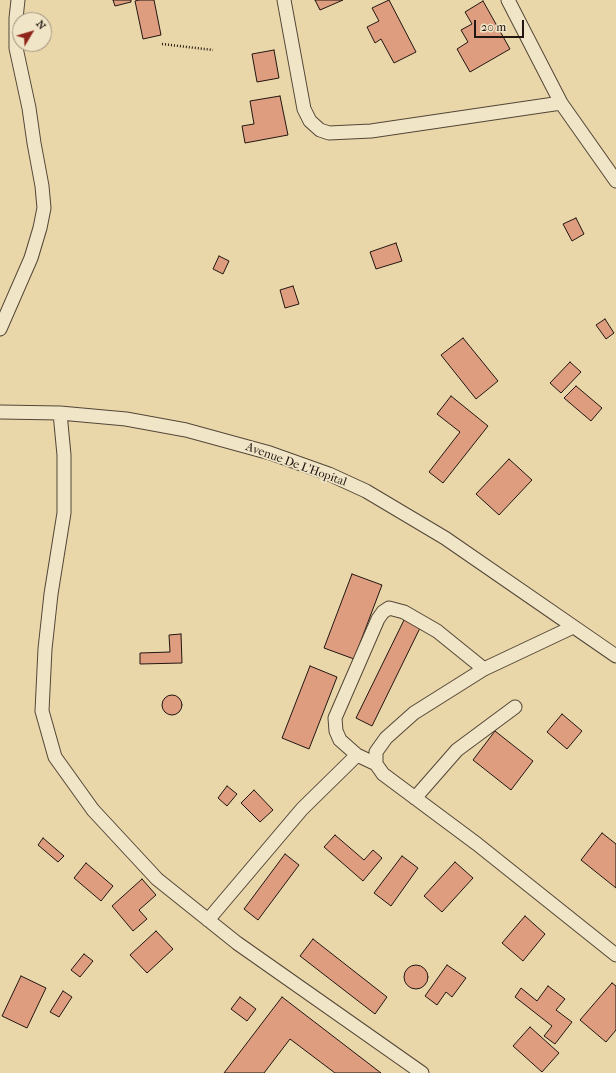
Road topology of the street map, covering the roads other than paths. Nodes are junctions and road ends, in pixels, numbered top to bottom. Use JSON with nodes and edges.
{"nodes":[{"id":1,"x":18,"y":0,"type":"edge"},
{"id":2,"x":284,"y":0,"type":"edge"},
{"id":3,"x":508,"y":0,"type":"edge"},
{"id":4,"x":561,"y":103,"type":"junction"},
{"id":5,"x":616,"y":181,"type":"edge"},
{"id":6,"x":0,"y":329,"type":"edge"},
{"id":7,"x":0,"y":412,"type":"edge"},
{"id":8,"x":60,"y":413,"type":"junction"},
{"id":9,"x":573,"y":626,"type":"junction"},
{"id":10,"x":616,"y":656,"type":"edge"},
{"id":11,"x":484,"y":669,"type":"junction"},
{"id":12,"x":515,"y":707,"type":"dead end"},
{"id":13,"x":357,"y":755,"type":"junction"},
{"id":14,"x":376,"y":764,"type":"junction"},
{"id":15,"x":415,"y":798,"type":"junction"},
{"id":16,"x":208,"y":920,"type":"junction"},
{"id":17,"x":616,"y":955,"type":"edge"},
{"id":18,"x":422,"y":1073,"type":"edge"}],
"edges":[{"from":1,"to":6,"type":"street"},
{"from":2,"to":4,"type":"street"},
{"from":3,"to":4,"type":"street"},
{"from":4,"to":5,"type":"street"},
{"from":7,"to":8,"type":"street","name":"Avenue De L'Hopital"},
{"from":8,"to":9,"type":"street","name":"Avenue De L'Hopital"},
{"from":8,"to":16,"type":"street"},
{"from":9,"to":10,"type":"street","name":"Avenue De L'Hopital"},
{"from":9,"to":11,"type":"street"},
{"from":11,"to":13,"type":"street"},
{"from":11,"to":14,"type":"street"},
{"from":12,"to":15,"type":"street"},
{"from":13,"to":14,"type":"street"},
{"from":13,"to":16,"type":"street"},
{"from":14,"to":15,"type":"street"},
{"from":15,"to":17,"type":"street"},
{"from":16,"to":18,"type":"street"}]}
